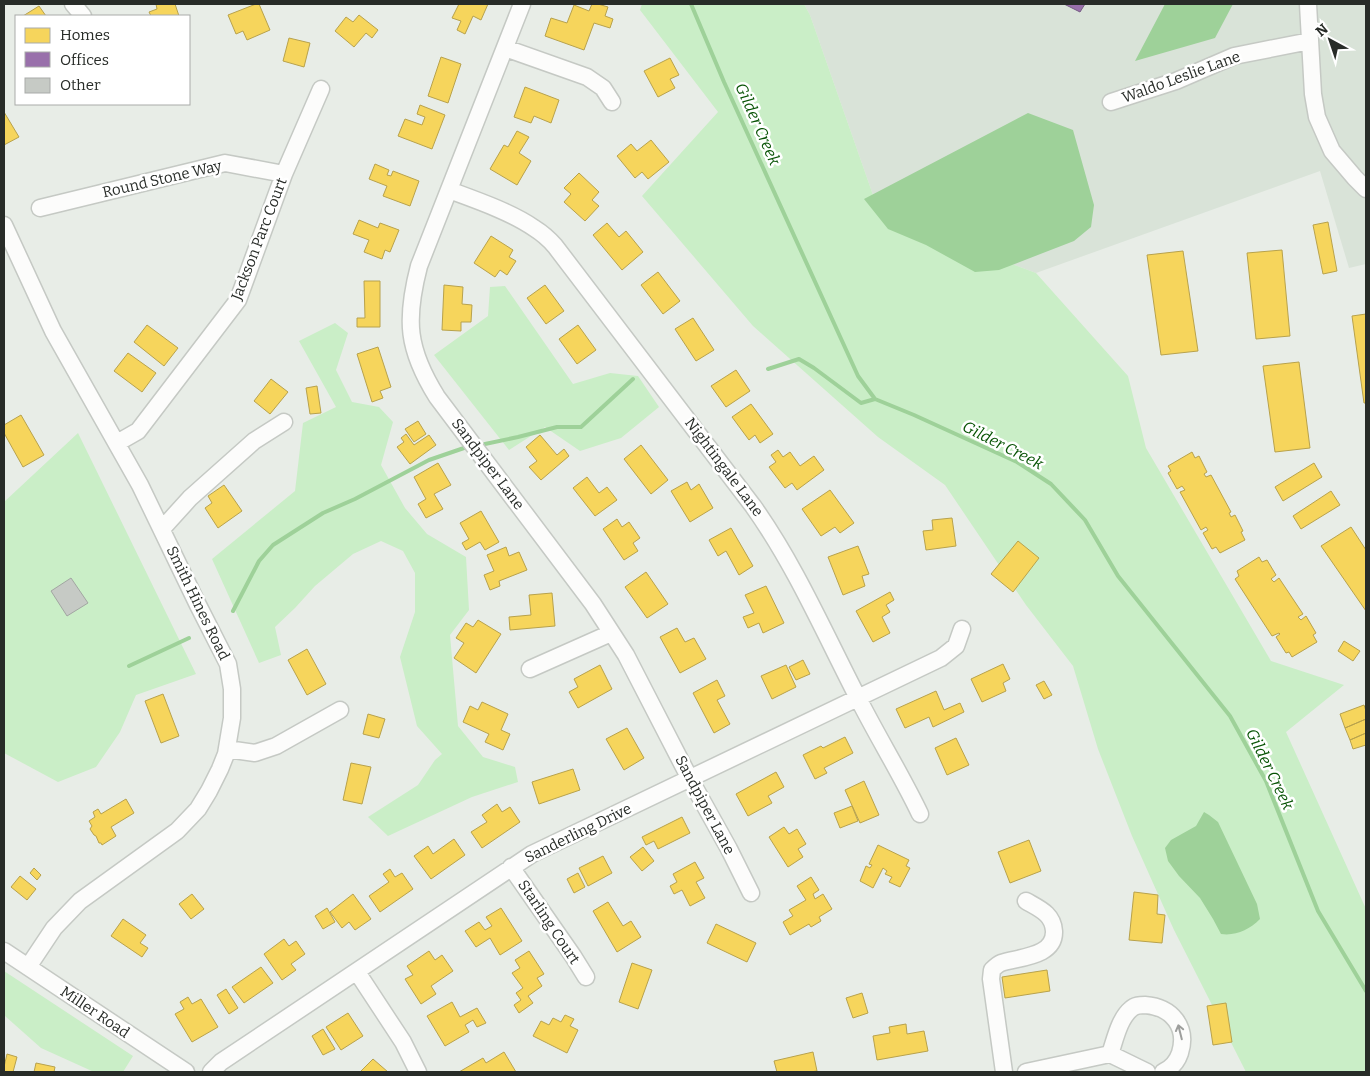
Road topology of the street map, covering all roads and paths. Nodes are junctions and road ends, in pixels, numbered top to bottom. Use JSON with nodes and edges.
{"nodes":[{"id":1,"x":73,"y":4,"type":"edge"},
{"id":2,"x":522,"y":4,"type":"edge"},
{"id":3,"x":1308,"y":4,"type":"edge"},
{"id":4,"x":82,"y":15,"type":"edge"},
{"id":5,"x":1310,"y":41,"type":"junction"},
{"id":6,"x":505,"y":48,"type":"junction"},
{"id":7,"x":321,"y":89,"type":"dead end"},
{"id":8,"x":612,"y":102,"type":"dead end"},
{"id":9,"x":1111,"y":102,"type":"dead end"},
{"id":10,"x":284,"y":174,"type":"junction"},
{"id":11,"x":1366,"y":189,"type":"edge"},
{"id":12,"x":449,"y":190,"type":"junction"},
{"id":13,"x":40,"y":208,"type":"dead end"},
{"id":14,"x":4,"y":225,"type":"edge"},
{"id":15,"x":284,"y":422,"type":"dead end"},
{"id":16,"x":117,"y":443,"type":"junction"},
{"id":17,"x":162,"y":529,"type":"junction"},
{"id":18,"x":962,"y":629,"type":"dead end"},
{"id":19,"x":611,"y":632,"type":"junction"},
{"id":20,"x":530,"y":669,"type":"dead end"},
{"id":21,"x":858,"y":698,"type":"junction"},
{"id":22,"x":340,"y":710,"type":"dead end"},
{"id":23,"x":227,"y":749,"type":"junction"},
{"id":24,"x":690,"y":779,"type":"junction"},
{"id":25,"x":920,"y":814,"type":"dead end"},
{"id":26,"x":511,"y":867,"type":"junction"},
{"id":27,"x":751,"y":893,"type":"dead end"},
{"id":28,"x":1026,"y":901,"type":"dead end"},
{"id":29,"x":4,"y":951,"type":"edge"},
{"id":30,"x":28,"y":968,"type":"junction"},
{"id":31,"x":357,"y":972,"type":"junction"},
{"id":32,"x":586,"y":976,"type":"dead end"},
{"id":33,"x":1110,"y":1054,"type":"junction"},
{"id":34,"x":186,"y":1072,"type":"edge"},
{"id":35,"x":210,"y":1072,"type":"edge"},
{"id":36,"x":418,"y":1072,"type":"edge"},
{"id":37,"x":1004,"y":1072,"type":"edge"},
{"id":38,"x":1026,"y":1072,"type":"edge"},
{"id":39,"x":1147,"y":1072,"type":"edge"},
{"id":40,"x":1163,"y":1072,"type":"edge"}],
"edges":[{"from":1,"to":4,"type":"street"},
{"from":2,"to":6,"type":"street","name":"Sandpiper Lane"},
{"from":3,"to":5,"type":"street"},
{"from":5,"to":9,"type":"street","name":"Waldo Leslie Lane"},
{"from":5,"to":11,"type":"street"},
{"from":6,"to":8,"type":"street"},
{"from":6,"to":12,"type":"street","name":"Sandpiper Lane"},
{"from":7,"to":10,"type":"street","name":"Jackson Parc Court"},
{"from":10,"to":13,"type":"street","name":"Round Stone Way"},
{"from":10,"to":16,"type":"street","name":"Jackson Parc Court"},
{"from":12,"to":19,"type":"street","name":"Sandpiper Lane"},
{"from":12,"to":21,"type":"street","name":"Nightingale Lane"},
{"from":14,"to":16,"type":"street","name":"Smith Hines Road"},
{"from":15,"to":17,"type":"street"},
{"from":16,"to":17,"type":"street","name":"Smith Hines Road"},
{"from":17,"to":23,"type":"street","name":"Smith Hines Road"},
{"from":18,"to":21,"type":"street","name":"Sanderling Drive"},
{"from":19,"to":20,"type":"street"},
{"from":19,"to":24,"type":"street","name":"Sandpiper Lane"},
{"from":21,"to":24,"type":"street","name":"Sanderling Drive"},
{"from":21,"to":25,"type":"street","name":"Nightingale Lane"},
{"from":22,"to":23,"type":"street"},
{"from":23,"to":30,"type":"street","name":"Smith Hines Road"},
{"from":24,"to":26,"type":"street","name":"Sanderling Drive"},
{"from":24,"to":27,"type":"street","name":"Sandpiper Lane"},
{"from":26,"to":31,"type":"street","name":"Sanderling Drive"},
{"from":26,"to":32,"type":"street","name":"Starling Court"},
{"from":28,"to":37,"type":"street"},
{"from":29,"to":30,"type":"street","name":"Miller Road"},
{"from":30,"to":34,"type":"street","name":"Miller Road"},
{"from":31,"to":35,"type":"street","name":"Sanderling Drive"},
{"from":31,"to":36,"type":"street"},
{"from":33,"to":38,"type":"street"},
{"from":33,"to":39,"type":"street"},
{"from":40,"to":33,"type":"street","one_way":true}]}
